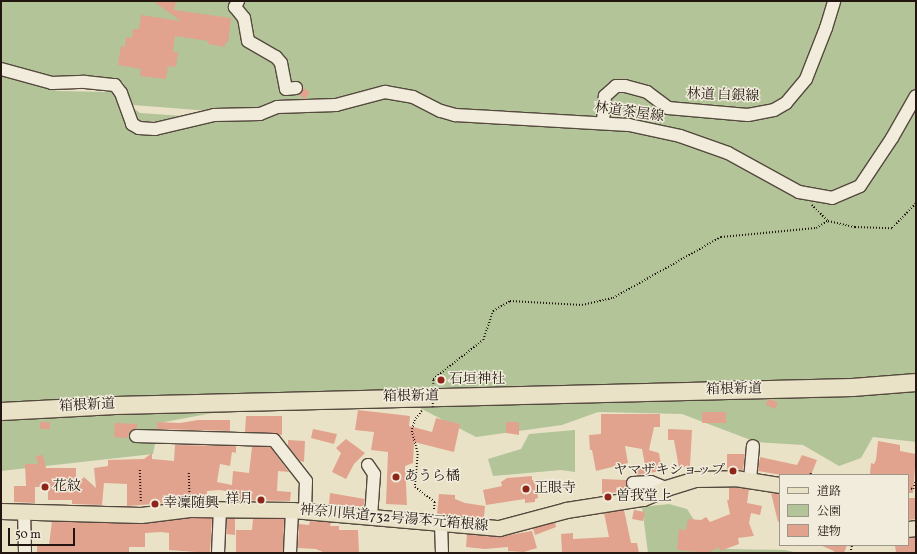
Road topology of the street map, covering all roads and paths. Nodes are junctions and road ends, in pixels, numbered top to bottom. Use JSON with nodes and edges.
{"nodes":[{"id":1,"x":238,"y":1,"type":"edge"},
{"id":2,"x":834,"y":1,"type":"edge"},
{"id":3,"x":1,"y":69,"type":"edge"},
{"id":4,"x":296,"y":88,"type":"dead end"},
{"id":5,"x":916,"y":96,"type":"edge"},
{"id":6,"x":603,"y":122,"type":"junction"},
{"id":7,"x":799,"y":192,"type":"junction"},
{"id":8,"x":916,"y":203,"type":"edge"},
{"id":9,"x":828,"y":221,"type":"junction"},
{"id":10,"x":433,"y":379,"type":"junction"},
{"id":11,"x":441,"y":379,"type":"dead end"},
{"id":12,"x":916,"y":382,"type":"edge"},
{"id":13,"x":440,"y":406,"type":"dead end"},
{"id":14,"x":424,"y":407,"type":"dead end"},
{"id":15,"x":1,"y":411,"type":"edge"},
{"id":16,"x":136,"y":436,"type":"dead end"},
{"id":17,"x":753,"y":446,"type":"dead end"},
{"id":18,"x":368,"y":465,"type":"dead end"},
{"id":19,"x":140,"y":470,"type":"dead end"},
{"id":20,"x":189,"y":473,"type":"dead end"},
{"id":21,"x":750,"y":480,"type":"junction"},
{"id":22,"x":916,"y":480,"type":"edge"},
{"id":23,"x":633,"y":483,"type":"dead end"},
{"id":24,"x":779,"y":485,"type":"edge"},
{"id":25,"x":666,"y":488,"type":"junction"},
{"id":26,"x":909,"y":488,"type":"edge"},
{"id":27,"x":140,"y":491,"type":"dead end"},
{"id":28,"x":190,"y":509,"type":"junction"},
{"id":29,"x":220,"y":509,"type":"junction"},
{"id":30,"x":1,"y":511,"type":"edge"},
{"id":31,"x":24,"y":511,"type":"junction"},
{"id":32,"x":298,"y":511,"type":"junction"},
{"id":33,"x":371,"y":517,"type":"junction"},
{"id":34,"x":437,"y":523,"type":"junction"},
{"id":35,"x":25,"y":553,"type":"edge"},
{"id":36,"x":218,"y":553,"type":"edge"},
{"id":37,"x":290,"y":553,"type":"edge"},
{"id":38,"x":442,"y":553,"type":"edge"}],
"edges":[{"from":1,"to":4,"type":"street"},
{"from":2,"to":6,"type":"street","name":"林道 白銀線"},
{"from":3,"to":6,"type":"street","name":"林道茶屋線"},
{"from":5,"to":7,"type":"street","name":"林道茶屋線"},
{"from":6,"to":7,"type":"street","name":"林道茶屋線"},
{"from":7,"to":9,"type":"path"},
{"from":8,"to":9,"type":"path"},
{"from":9,"to":10,"type":"path"},
{"from":10,"to":11,"type":"path"},
{"from":10,"to":13,"type":"path","bridge":true},
{"from":12,"to":15,"type":"highway","name":"箱根新道"},
{"from":14,"to":34,"type":"path"},
{"from":16,"to":32,"type":"street"},
{"from":17,"to":21,"type":"street"},
{"from":18,"to":33,"type":"street"},
{"from":19,"to":27,"type":"path"},
{"from":20,"to":28,"type":"path"},
{"from":21,"to":24,"type":"main road","name":"神奈川県道732号湯本元箱根線"},
{"from":21,"to":25,"type":"main road","name":"神奈川県道732号湯本元箱根線"},
{"from":22,"to":26,"type":"path"},
{"from":23,"to":25,"type":"street"},
{"from":25,"to":34,"type":"main road","name":"神奈川県道732号湯本元箱根線"},
{"from":28,"to":29,"type":"main road","name":"神奈川県道732号湯本元箱根線"},
{"from":28,"to":31,"type":"main road","name":"神奈川県道732号湯本元箱根線"},
{"from":29,"to":32,"type":"main road","name":"神奈川県道732号湯本元箱根線"},
{"from":29,"to":36,"type":"street"},
{"from":30,"to":31,"type":"main road","name":"神奈川県道732号湯本元箱根線"},
{"from":31,"to":35,"type":"street"},
{"from":32,"to":33,"type":"main road","name":"神奈川県道732号湯本元箱根線"},
{"from":32,"to":37,"type":"street"},
{"from":33,"to":34,"type":"main road","name":"神奈川県道732号湯本元箱根線"},
{"from":34,"to":38,"type":"street"}]}
